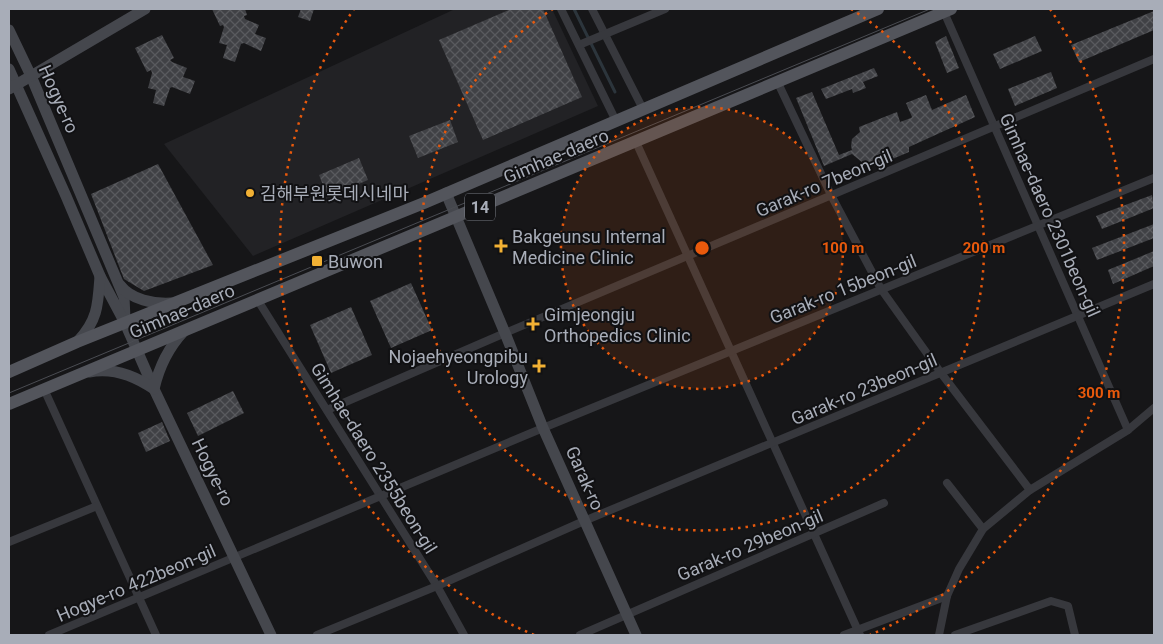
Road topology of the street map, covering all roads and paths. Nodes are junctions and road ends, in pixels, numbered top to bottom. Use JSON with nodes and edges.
{"nodes":[{"id":1,"x":145,"y":9,"type":"edge"},
{"id":2,"x":561,"y":9,"type":"edge"},
{"id":3,"x":592,"y":9,"type":"edge"},
{"id":4,"x":665,"y":9,"type":"edge"},
{"id":5,"x":878,"y":9,"type":"edge"},
{"id":6,"x":948,"y":10,"type":"edge"},
{"id":7,"x":861,"y":12,"type":"edge"},
{"id":8,"x":9,"y":30,"type":"edge"},
{"id":9,"x":605,"y":34,"type":"junction"},
{"id":10,"x":582,"y":44,"type":"junction"},
{"id":11,"x":1154,"y":59,"type":"edge"},
{"id":12,"x":9,"y":69,"type":"edge"},
{"id":13,"x":31,"y":76,"type":"junction"},
{"id":14,"x":778,"y":83,"type":"junction"},
{"id":15,"x":12,"y":87,"type":"edge"},
{"id":16,"x":642,"y":109,"type":"junction"},
{"id":17,"x":616,"y":121,"type":"junction"},
{"id":18,"x":995,"y":127,"type":"junction"},
{"id":19,"x":636,"y":142,"type":"junction"},
{"id":20,"x":1154,"y":178,"type":"edge"},
{"id":21,"x":446,"y":193,"type":"junction"},
{"id":22,"x":832,"y":196,"type":"junction"},
{"id":23,"x":456,"y":218,"type":"junction"},
{"id":24,"x":1038,"y":226,"type":"junction"},
{"id":25,"x":688,"y":256,"type":"junction"},
{"id":26,"x":100,"y":276,"type":"junction"},
{"id":27,"x":115,"y":276,"type":"junction"},
{"id":28,"x":1154,"y":284,"type":"edge"},
{"id":29,"x":881,"y":289,"type":"junction"},
{"id":30,"x":257,"y":299,"type":"junction"},
{"id":31,"x":175,"y":303,"type":"junction"},
{"id":32,"x":1078,"y":316,"type":"junction"},
{"id":33,"x":125,"y":323,"type":"junction"},
{"id":34,"x":185,"y":329,"type":"junction"},
{"id":35,"x":505,"y":333,"type":"junction"},
{"id":36,"x":77,"y":342,"type":"junction"},
{"id":37,"x":136,"y":350,"type":"junction"},
{"id":38,"x":731,"y":351,"type":"junction"},
{"id":39,"x":9,"y":372,"type":"edge"},
{"id":40,"x":940,"y":373,"type":"junction"},
{"id":41,"x":78,"y":374,"type":"junction"},
{"id":42,"x":44,"y":389,"type":"junction"},
{"id":43,"x":154,"y":390,"type":"junction"},
{"id":44,"x":9,"y":404,"type":"edge"},
{"id":45,"x":1154,"y":408,"type":"edge"},
{"id":46,"x":327,"y":410,"type":"junction"},
{"id":47,"x":543,"y":428,"type":"junction"},
{"id":48,"x":1128,"y":430,"type":"junction"},
{"id":49,"x":772,"y":444,"type":"junction"},
{"id":50,"x":946,"y":482,"type":"dead end"},
{"id":51,"x":1030,"y":490,"type":"junction"},
{"id":52,"x":380,"y":496,"type":"junction"},
{"id":53,"x":884,"y":503,"type":"dead end"},
{"id":54,"x":97,"y":506,"type":"junction"},
{"id":55,"x":584,"y":521,"type":"junction"},
{"id":56,"x":983,"y":529,"type":"junction"},
{"id":57,"x":813,"y":534,"type":"junction"},
{"id":58,"x":9,"y":542,"type":"edge"},
{"id":59,"x":235,"y":558,"type":"junction"},
{"id":60,"x":436,"y":586,"type":"junction"},
{"id":61,"x":947,"y":596,"type":"junction"},
{"id":62,"x":139,"y":598,"type":"junction"},
{"id":63,"x":627,"y":614,"type":"junction"},
{"id":64,"x":858,"y":632,"type":"edge"},
{"id":65,"x":49,"y":635,"type":"edge"},
{"id":66,"x":156,"y":635,"type":"edge"},
{"id":67,"x":271,"y":635,"type":"edge"},
{"id":68,"x":317,"y":635,"type":"edge"},
{"id":69,"x":464,"y":635,"type":"edge"},
{"id":70,"x":580,"y":635,"type":"edge"},
{"id":71,"x":636,"y":635,"type":"edge"},
{"id":72,"x":844,"y":635,"type":"edge"},
{"id":73,"x":939,"y":635,"type":"edge"},
{"id":74,"x":955,"y":635,"type":"edge"},
{"id":75,"x":1075,"y":635,"type":"edge"}],
"edges":[{"from":1,"to":13,"type":"main road"},
{"from":2,"to":10,"type":"street"},
{"from":3,"to":9,"type":"street"},
{"from":4,"to":9,"type":"street"},
{"from":5,"to":7,"type":"main road","name":"Gimhae-daero","number":"14"},
{"from":6,"to":14,"type":"main road","name":"Gimhae-daero","number":"14"},
{"from":6,"to":18,"type":"street","name":"Gimhae-daero 2301beon-gil"},
{"from":7,"to":16,"type":"main road","name":"Gimhae-daero","number":"14"},
{"from":8,"to":13,"type":"main road","name":"Hogye-ro"},
{"from":9,"to":10,"type":"street"},
{"from":9,"to":16,"type":"street"},
{"from":10,"to":17,"type":"street"},
{"from":11,"to":18,"type":"street","name":"Garak-ro 7beon-gil"},
{"from":12,"to":15,"type":"main road","name":"Hogye-ro"},
{"from":13,"to":15,"type":"main road"},
{"from":13,"to":27,"type":"main road","name":"Hogye-ro"},
{"from":14,"to":19,"type":"main road","name":"Gimhae-daero","number":"14"},
{"from":14,"to":22,"type":"street"},
{"from":15,"to":26,"type":"main road","name":"Hogye-ro"},
{"from":16,"to":17,"type":"main road","name":"Gimhae-daero","number":"14"},
{"from":17,"to":21,"type":"main road","name":"Gimhae-daero","number":"14"},
{"from":18,"to":22,"type":"street","name":"Garak-ro 7beon-gil"},
{"from":18,"to":24,"type":"street","name":"Gimhae-daero 2301beon-gil"},
{"from":19,"to":23,"type":"main road","name":"Gimhae-daero","number":"14"},
{"from":19,"to":25,"type":"street"},
{"from":20,"to":24,"type":"street","name":"Garak-ro 15beon-gil"},
{"from":21,"to":23,"type":"main road","name":"Garak-ro"},
{"from":21,"to":31,"type":"main road","name":"Gimhae-daero","number":"14"},
{"from":22,"to":25,"type":"street","name":"Garak-ro 7beon-gil"},
{"from":22,"to":29,"type":"street"},
{"from":23,"to":30,"type":"main road","name":"Gimhae-daero","number":"14"},
{"from":23,"to":35,"type":"main road","name":"Garak-ro"},
{"from":24,"to":29,"type":"street","name":"Garak-ro 15beon-gil"},
{"from":24,"to":32,"type":"street","name":"Gimhae-daero 2301beon-gil"},
{"from":25,"to":35,"type":"street","name":"Garak-ro 7beon-gil"},
{"from":25,"to":38,"type":"street"},
{"from":26,"to":33,"type":"main road","name":"Hogye-ro"},
{"from":26,"to":36,"type":"main road"},
{"from":27,"to":31,"type":"main road"},
{"from":27,"to":33,"type":"main road","name":"Hogye-ro"},
{"from":28,"to":32,"type":"street","name":"Garak-ro 23beon-gil"},
{"from":29,"to":38,"type":"street","name":"Garak-ro 15beon-gil"},
{"from":29,"to":40,"type":"street"},
{"from":30,"to":34,"type":"main road","name":"Gimhae-daero","number":"14"},
{"from":30,"to":46,"type":"street","name":"Gimhae-daero 2355beon-gil"},
{"from":31,"to":33,"type":"main road","name":"Gimhae-daero","number":"14"},
{"from":32,"to":40,"type":"street","name":"Garak-ro 23beon-gil"},
{"from":32,"to":48,"type":"street","name":"Gimhae-daero 2301beon-gil"},
{"from":33,"to":36,"type":"main road","name":"Gimhae-daero","number":"14"},
{"from":33,"to":37,"type":"main road","name":"Hogye-ro"},
{"from":34,"to":37,"type":"main road","name":"Gimhae-daero","number":"14"},
{"from":34,"to":43,"type":"main road"},
{"from":35,"to":46,"type":"street"},
{"from":35,"to":47,"type":"main road","name":"Garak-ro"},
{"from":36,"to":39,"type":"main road","name":"Gimhae-daero","number":"14"},
{"from":37,"to":41,"type":"main road","name":"Gimhae-daero","number":"14"},
{"from":37,"to":43,"type":"main road","name":"Hogye-ro"},
{"from":38,"to":47,"type":"street","name":"Garak-ro 15beon-gil"},
{"from":38,"to":49,"type":"street"},
{"from":40,"to":49,"type":"street","name":"Garak-ro 23beon-gil"},
{"from":40,"to":51,"type":"street"},
{"from":41,"to":42,"type":"main road","name":"Gimhae-daero","number":"14"},
{"from":41,"to":43,"type":"main road"},
{"from":42,"to":44,"type":"main road","name":"Gimhae-daero","number":"14"},
{"from":42,"to":54,"type":"street"},
{"from":43,"to":59,"type":"main road","name":"Hogye-ro"},
{"from":45,"to":48,"type":"street"},
{"from":46,"to":52,"type":"street","name":"Gimhae-daero 2355beon-gil"},
{"from":47,"to":52,"type":"street","name":"Garak-ro 15beon-gil"},
{"from":47,"to":55,"type":"main road","name":"Garak-ro"},
{"from":48,"to":51,"type":"street"},
{"from":49,"to":55,"type":"street","name":"Garak-ro 23beon-gil"},
{"from":49,"to":57,"type":"street"},
{"from":50,"to":56,"type":"street"},
{"from":51,"to":56,"type":"street"},
{"from":52,"to":59,"type":"street","name":"Hogye-ro 422beon-gil"},
{"from":52,"to":60,"type":"street","name":"Gimhae-daero 2355beon-gil"},
{"from":53,"to":57,"type":"street","name":"Garak-ro 29beon-gil"},
{"from":54,"to":58,"type":"street"},
{"from":54,"to":62,"type":"street"},
{"from":55,"to":60,"type":"street","name":"Garak-ro 23beon-gil"},
{"from":55,"to":63,"type":"main road","name":"Garak-ro"},
{"from":56,"to":61,"type":"street"},
{"from":57,"to":63,"type":"street","name":"Garak-ro 29beon-gil"},
{"from":57,"to":64,"type":"street"},
{"from":59,"to":62,"type":"street","name":"Hogye-ro 422beon-gil"},
{"from":59,"to":67,"type":"main road","name":"Hogye-ro"},
{"from":60,"to":68,"type":"street","name":"Garak-ro 23beon-gil"},
{"from":60,"to":69,"type":"street","name":"Gimhae-daero 2355beon-gil"},
{"from":61,"to":64,"type":"street"},
{"from":61,"to":73,"type":"street"},
{"from":62,"to":65,"type":"street","name":"Hogye-ro 422beon-gil"},
{"from":62,"to":66,"type":"street"},
{"from":63,"to":70,"type":"street","name":"Garak-ro 29beon-gil"},
{"from":63,"to":71,"type":"main road","name":"Garak-ro"},
{"from":64,"to":72,"type":"street"},
{"from":74,"to":75,"type":"street"}]}
